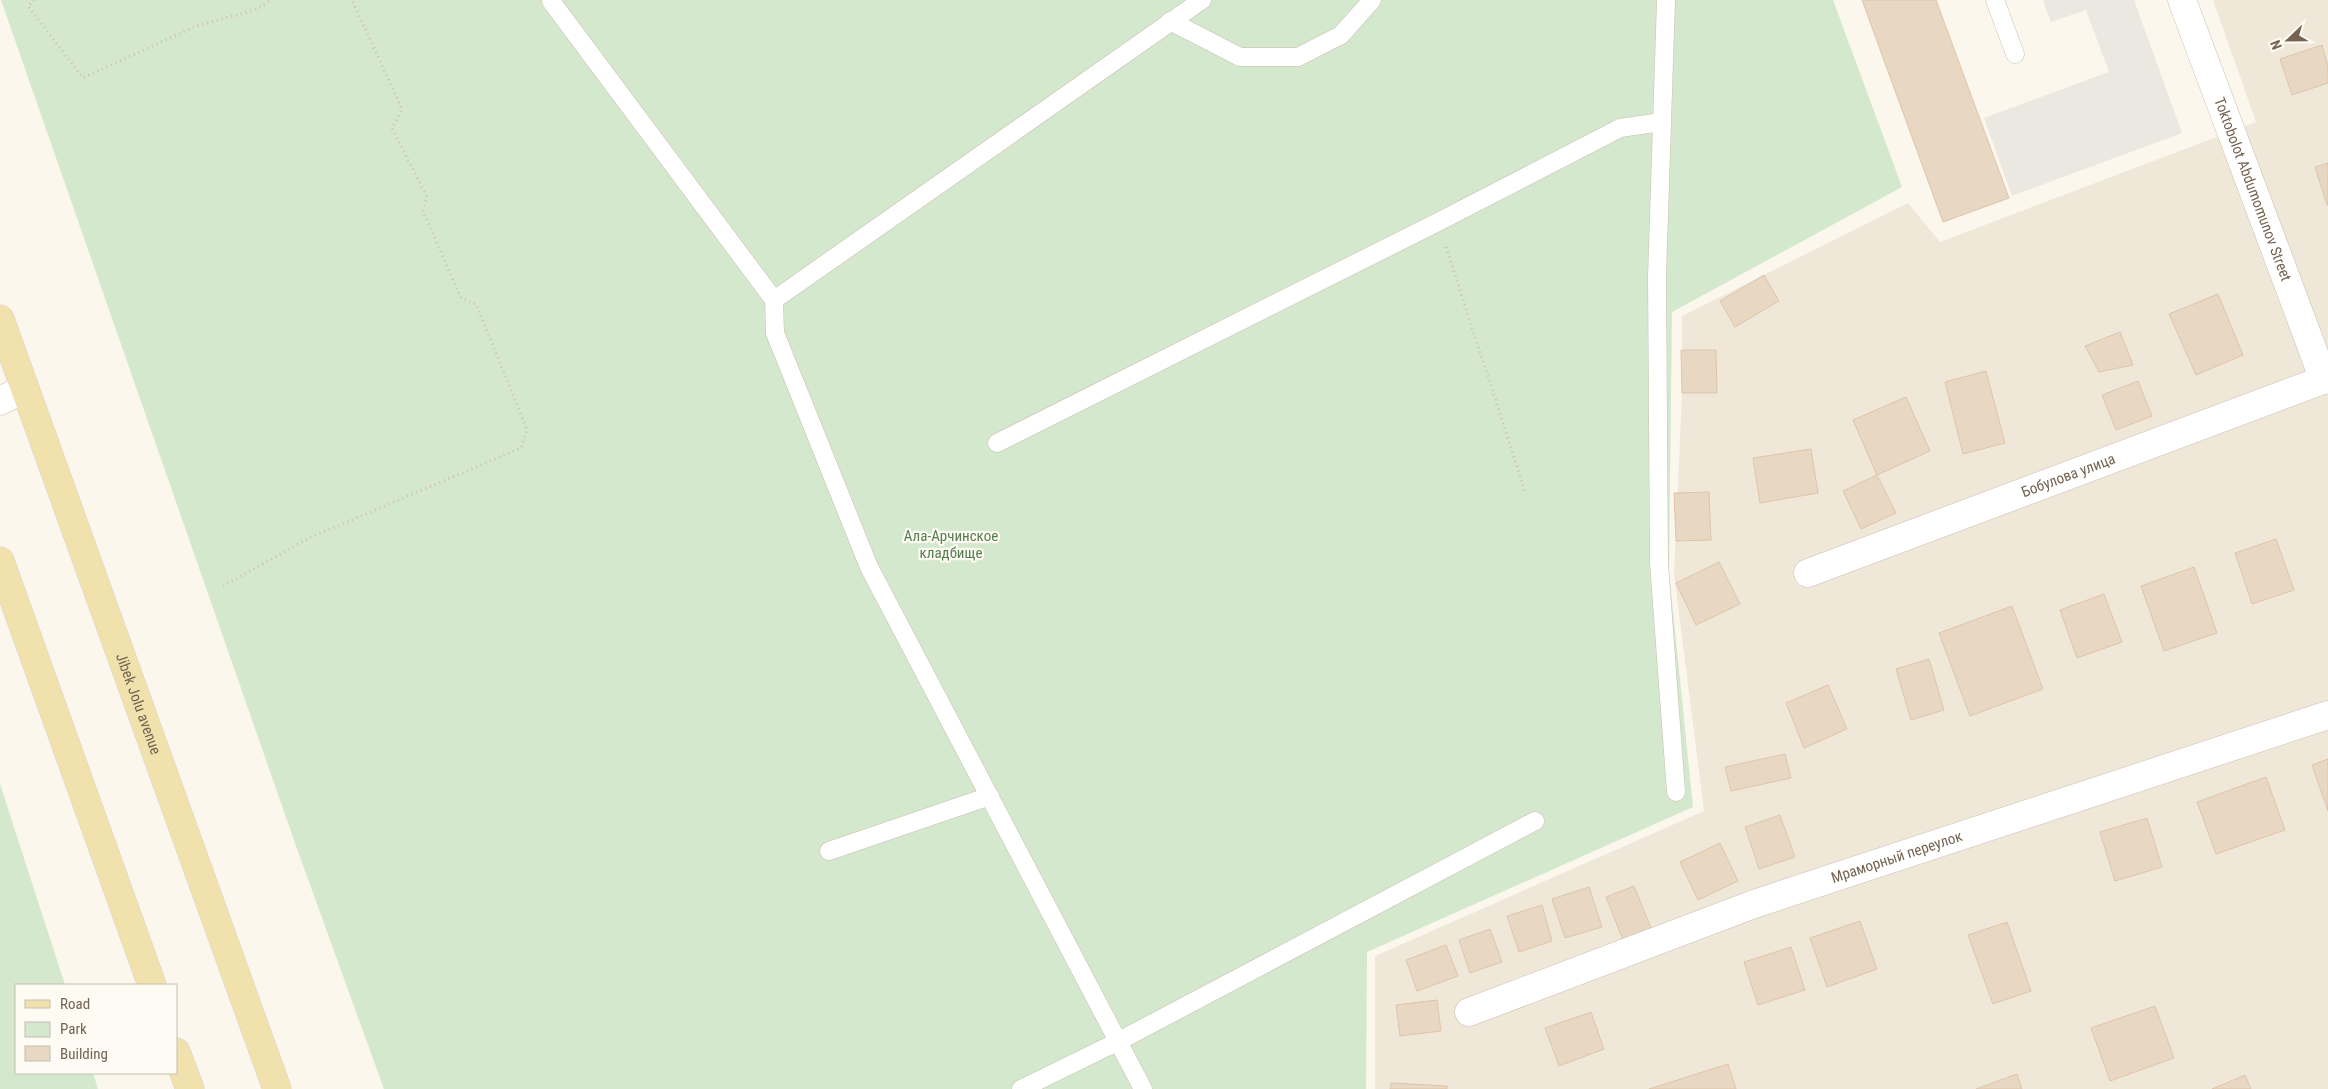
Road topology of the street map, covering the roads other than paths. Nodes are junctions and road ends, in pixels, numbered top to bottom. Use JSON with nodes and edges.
{"nodes":[{"id":1,"x":1202,"y":0,"type":"edge"},
{"id":2,"x":1372,"y":0,"type":"edge"},
{"id":3,"x":1666,"y":0,"type":"edge"},
{"id":4,"x":1995,"y":0,"type":"edge"},
{"id":5,"x":2182,"y":0,"type":"edge"},
{"id":6,"x":551,"y":1,"type":"edge"},
{"id":7,"x":1170,"y":21,"type":"junction"},
{"id":8,"x":2015,"y":54,"type":"dead end"},
{"id":9,"x":1661,"y":122,"type":"junction"},
{"id":10,"x":774,"y":300,"type":"junction"},
{"id":11,"x":0,"y":319,"type":"edge"},
{"id":12,"x":2326,"y":379,"type":"edge"},
{"id":13,"x":24,"y":389,"type":"junction"},
{"id":14,"x":0,"y":401,"type":"edge"},
{"id":15,"x":997,"y":443,"type":"dead end"},
{"id":16,"x":0,"y":561,"type":"edge"},
{"id":17,"x":1808,"y":573,"type":"dead end"},
{"id":18,"x":2328,"y":714,"type":"edge"},
{"id":19,"x":1676,"y":792,"type":"dead end"},
{"id":20,"x":990,"y":796,"type":"junction"},
{"id":21,"x":1536,"y":821,"type":"dead end"},
{"id":22,"x":829,"y":851,"type":"dead end"},
{"id":23,"x":152,"y":984,"type":"edge"},
{"id":24,"x":1469,"y":1012,"type":"dead end"},
{"id":25,"x":1119,"y":1042,"type":"junction"},
{"id":26,"x":178,"y":1057,"type":"edge"},
{"id":27,"x":190,"y":1089,"type":"edge"},
{"id":28,"x":277,"y":1089,"type":"edge"},
{"id":29,"x":1021,"y":1089,"type":"edge"},
{"id":30,"x":1143,"y":1089,"type":"edge"}],
"edges":[{"from":1,"to":7,"type":"lane"},
{"from":2,"to":7,"type":"lane"},
{"from":3,"to":9,"type":"lane"},
{"from":4,"to":8,"type":"lane"},
{"from":5,"to":12,"type":"street","name":"Toktobolot Abdumomunov Street"},
{"from":6,"to":10,"type":"lane"},
{"from":7,"to":10,"type":"lane"},
{"from":9,"to":15,"type":"lane"},
{"from":9,"to":19,"type":"lane"},
{"from":10,"to":20,"type":"lane"},
{"from":11,"to":13,"type":"main road","name":"Jibek Jolu avenue"},
{"from":12,"to":17,"type":"street","name":"Бобулова улица"},
{"from":13,"to":14,"type":"street"},
{"from":13,"to":28,"type":"main road","name":"Jibek Jolu avenue"},
{"from":16,"to":23,"type":"main road"},
{"from":18,"to":24,"type":"street","name":"Мраморный переулок"},
{"from":20,"to":22,"type":"lane"},
{"from":20,"to":25,"type":"lane"},
{"from":21,"to":25,"type":"lane"},
{"from":25,"to":29,"type":"lane"},
{"from":25,"to":30,"type":"lane"},
{"from":26,"to":27,"type":"main road"}]}
